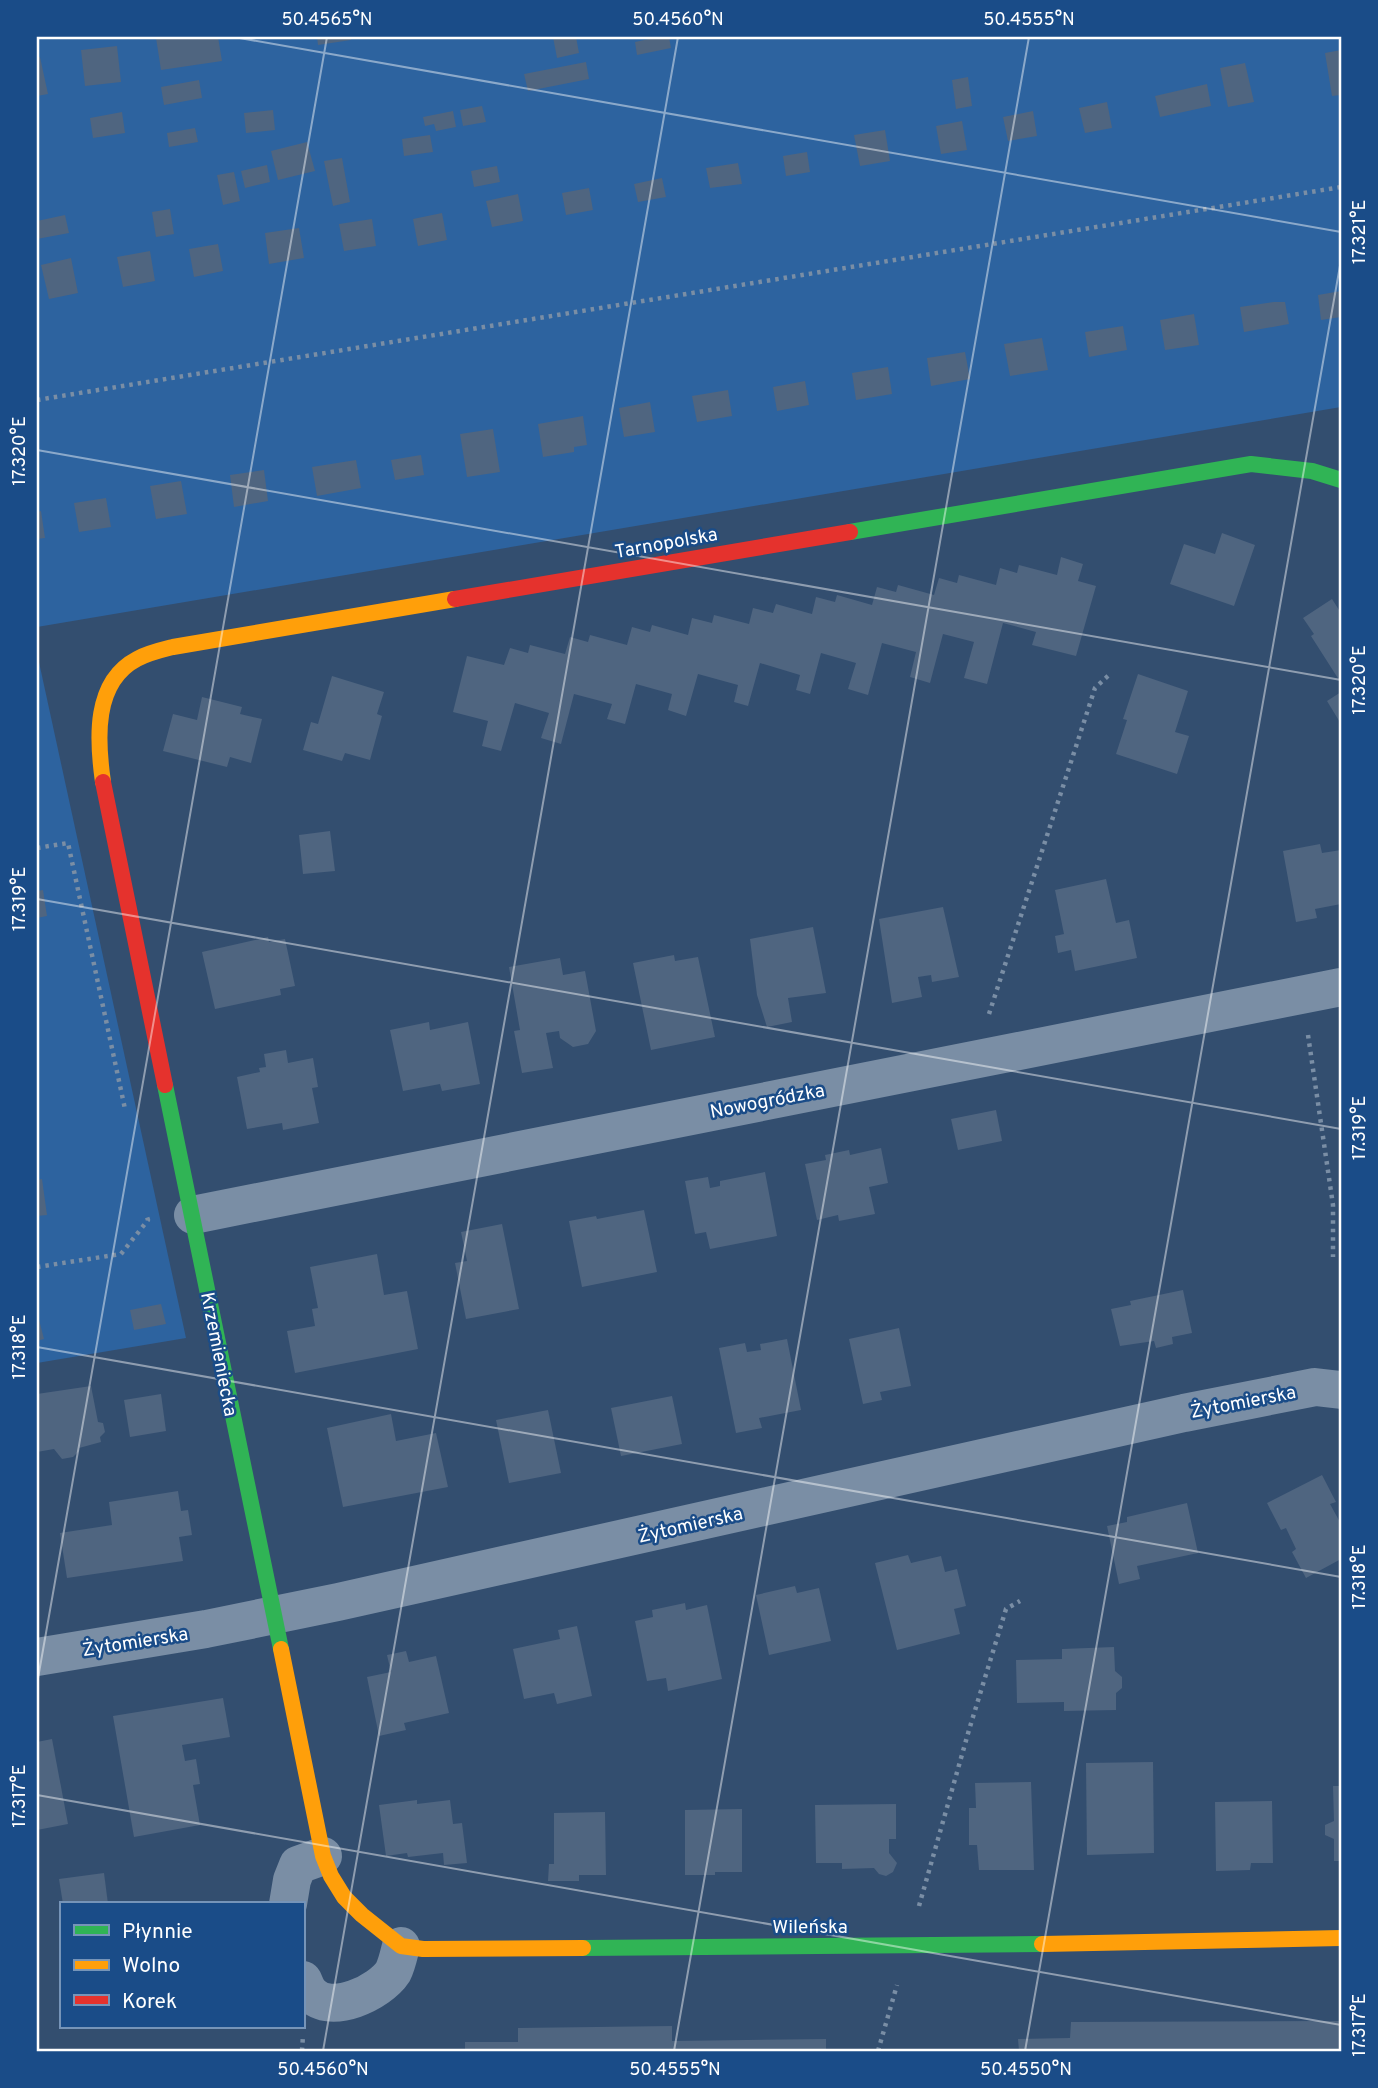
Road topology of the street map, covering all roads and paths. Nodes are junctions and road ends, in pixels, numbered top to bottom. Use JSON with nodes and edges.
{"nodes":[{"id":1,"x":1341,"y":187,"type":"edge"},
{"id":2,"x":37,"y":400,"type":"edge"},
{"id":3,"x":1341,"y":480,"type":"edge"},
{"id":4,"x":1110,"y":674,"type":"dead end"},
{"id":5,"x":103,"y":785,"type":"joint"},
{"id":6,"x":37,"y":848,"type":"edge"},
{"id":7,"x":1341,"y":987,"type":"edge"},
{"id":8,"x":1302,"y":994,"type":"junction"},
{"id":9,"x":974,"y":1059,"type":"junction"},
{"id":10,"x":125,"y":1113,"type":"dead end"},
{"id":11,"x":145,"y":1207,"type":"dead end"},
{"id":12,"x":192,"y":1215,"type":"junction"},
{"id":13,"x":1333,"y":1257,"type":"dead end"},
{"id":14,"x":37,"y":1267,"type":"edge"},
{"id":15,"x":1341,"y":1390,"type":"edge"},
{"id":16,"x":1020,"y":1601,"type":"dead end"},
{"id":17,"x":274,"y":1615,"type":"junction"},
{"id":18,"x":37,"y":1657,"type":"edge"},
{"id":19,"x":323,"y":1856,"type":"junction"},
{"id":20,"x":288,"y":1902,"type":"edge"},
{"id":21,"x":1341,"y":1938,"type":"edge"},
{"id":22,"x":401,"y":1945,"type":"junction"},
{"id":23,"x":908,"y":1946,"type":"junction"},
{"id":24,"x":304,"y":1982,"type":"edge"},
{"id":25,"x":878,"y":2051,"type":"edge"}],
"edges":[{"from":1,"to":2,"type":"path"},
{"from":3,"to":5,"type":"street","name":"Tarnopolska"},
{"from":4,"to":9,"type":"path"},
{"from":5,"to":12,"type":"street","name":"Krzemieniecka"},
{"from":6,"to":10,"type":"path"},
{"from":7,"to":8,"type":"street","name":"Nowogródzka"},
{"from":8,"to":9,"type":"street","name":"Nowogródzka"},
{"from":8,"to":13,"type":"path"},
{"from":9,"to":12,"type":"street","name":"Nowogródzka"},
{"from":11,"to":14,"type":"path"},
{"from":12,"to":17,"type":"street","name":"Krzemieniecka"},
{"from":15,"to":17,"type":"street","name":"Żytomierska"},
{"from":16,"to":23,"type":"path"},
{"from":17,"to":18,"type":"street","name":"Żytomierska"},
{"from":17,"to":19,"type":"street","name":"Krzemieniecka"},
{"from":19,"to":20,"type":"street"},
{"from":19,"to":22,"type":"street"},
{"from":21,"to":23,"type":"street","name":"Wileńska"},
{"from":22,"to":23,"type":"street","name":"Wileńska"},
{"from":22,"to":24,"type":"street"},
{"from":23,"to":25,"type":"path"}]}
